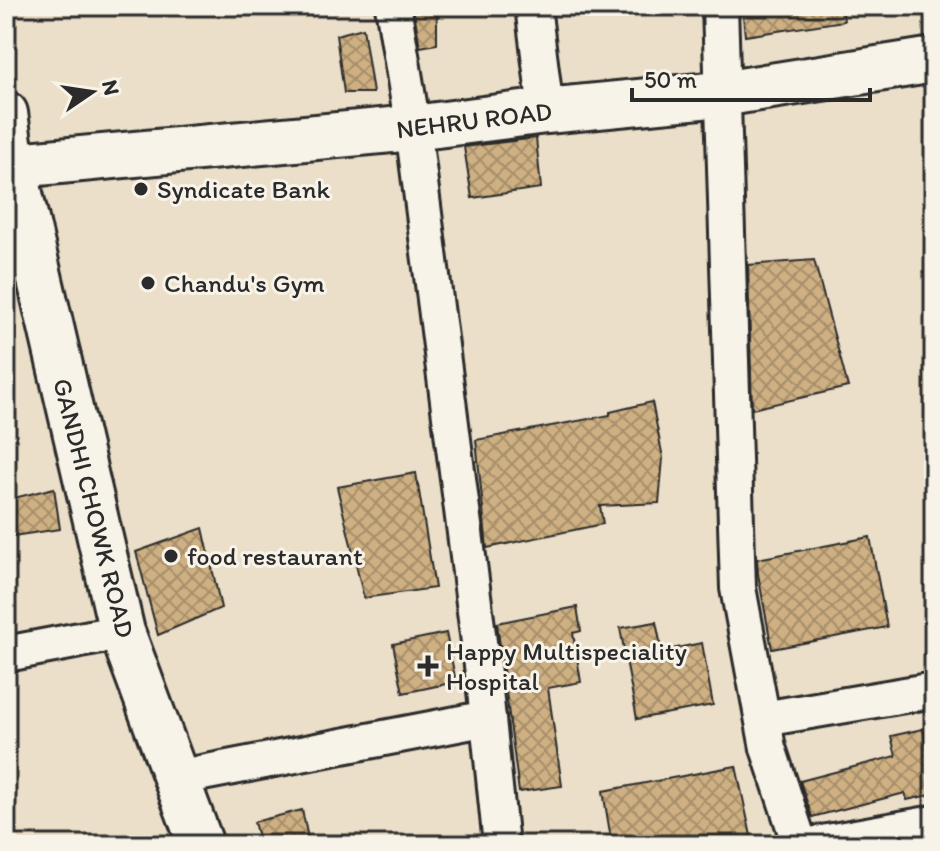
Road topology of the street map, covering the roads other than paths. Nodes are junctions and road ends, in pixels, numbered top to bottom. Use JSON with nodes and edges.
{"nodes":[{"id":1,"x":393,"y":6,"type":"edge"},
{"id":2,"x":533,"y":6,"type":"edge"},
{"id":3,"x":720,"y":6,"type":"edge"},
{"id":4,"x":934,"y":60,"type":"edge"},
{"id":5,"x":721,"y":94,"type":"junction"},
{"id":6,"x":546,"y":111,"type":"junction"},
{"id":7,"x":6,"y":113,"type":"edge"},
{"id":8,"x":413,"y":128,"type":"junction"},
{"id":9,"x":9,"y":165,"type":"edge"},
{"id":10,"x":122,"y":632,"type":"junction"},
{"id":11,"x":6,"y":654,"type":"edge"},
{"id":12,"x":934,"y":690,"type":"edge"},
{"id":13,"x":488,"y":718,"type":"junction"},
{"id":14,"x":763,"y":719,"type":"junction"},
{"id":15,"x":176,"y":778,"type":"junction"},
{"id":16,"x":934,"y":823,"type":"edge"},
{"id":17,"x":201,"y":845,"type":"edge"},
{"id":18,"x":501,"y":845,"type":"edge"},
{"id":19,"x":800,"y":845,"type":"edge"},
{"id":20,"x":811,"y":845,"type":"edge"}],
"edges":[{"from":1,"to":8,"type":"street"},
{"from":2,"to":6,"type":"street"},
{"from":3,"to":5,"type":"street"},
{"from":4,"to":5,"type":"main road","name":"NEHRU ROAD"},
{"from":5,"to":6,"type":"main road","name":"NEHRU ROAD"},
{"from":5,"to":14,"type":"street"},
{"from":6,"to":8,"type":"main road","name":"NEHRU ROAD"},
{"from":7,"to":9,"type":"street"},
{"from":8,"to":9,"type":"main road","name":"NEHRU ROAD"},
{"from":8,"to":13,"type":"street"},
{"from":9,"to":10,"type":"main road","name":"GANDHI CHOWK ROAD"},
{"from":10,"to":11,"type":"street"},
{"from":10,"to":15,"type":"main road","name":"GANDHI CHOWK ROAD"},
{"from":12,"to":14,"type":"street"},
{"from":13,"to":15,"type":"street"},
{"from":13,"to":18,"type":"street"},
{"from":14,"to":19,"type":"street"},
{"from":15,"to":17,"type":"main road","name":"GANDHI CHOWK ROAD"},
{"from":16,"to":20,"type":"street"}]}
